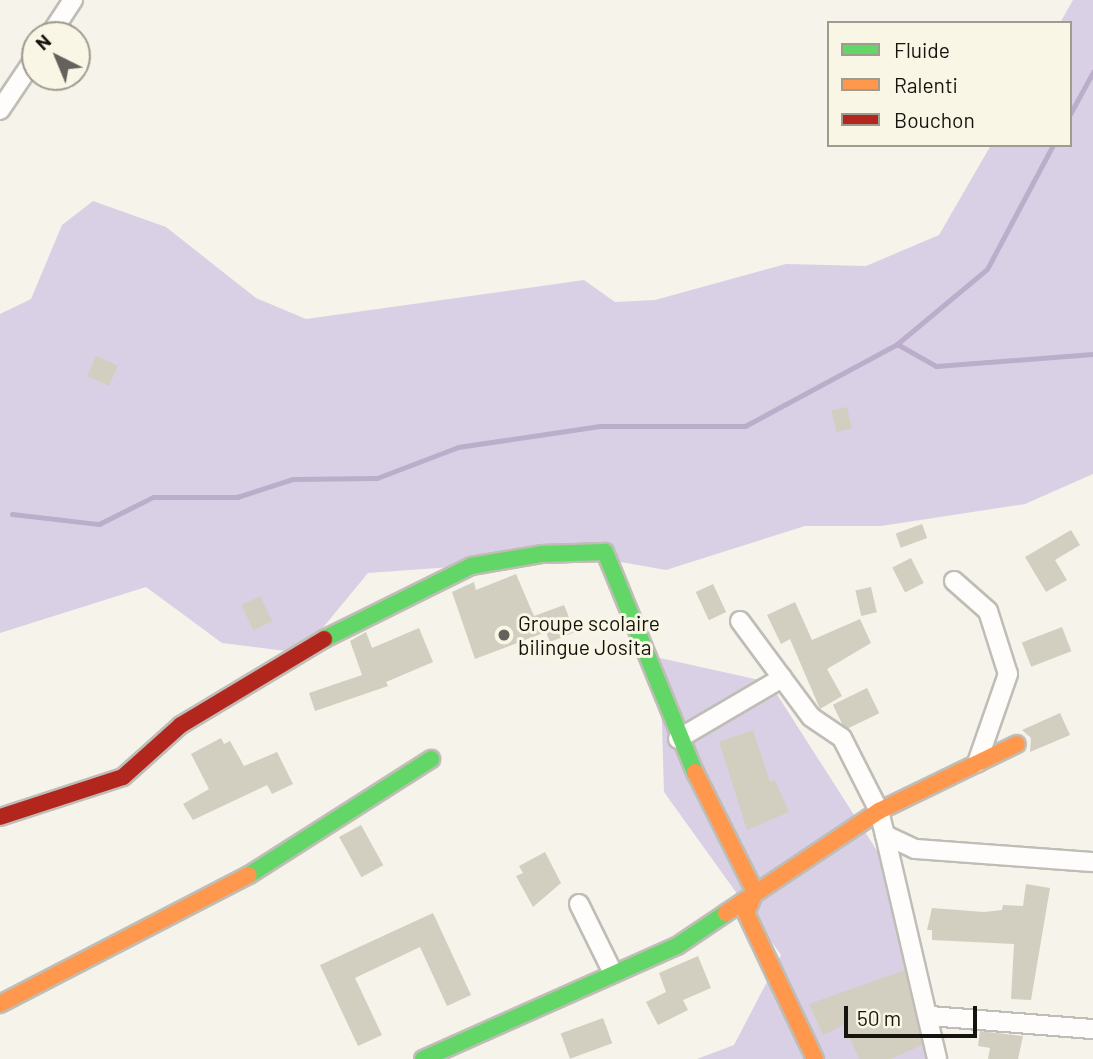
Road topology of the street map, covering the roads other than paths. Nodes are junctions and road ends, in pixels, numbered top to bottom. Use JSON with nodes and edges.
{"nodes":[{"id":1,"x":73,"y":0,"type":"edge"},
{"id":2,"x":59,"y":21,"type":"edge"},
{"id":3,"x":21,"y":79,"type":"edge"},
{"id":4,"x":0,"y":110,"type":"edge"},
{"id":5,"x":954,"y":581,"type":"dead end"},
{"id":6,"x":740,"y":621,"type":"dead end"},
{"id":7,"x":782,"y":678,"type":"junction"},
{"id":8,"x":678,"y":739,"type":"junction"},
{"id":9,"x":1017,"y":744,"type":"dead end"},
{"id":10,"x":431,"y":759,"type":"dead end"},
{"id":11,"x":977,"y":763,"type":"junction"},
{"id":12,"x":879,"y":811,"type":"junction"},
{"id":13,"x":0,"y":817,"type":"edge"},
{"id":14,"x":885,"y":835,"type":"junction"},
{"id":15,"x":1093,"y":862,"type":"edge"},
{"id":16,"x":755,"y":892,"type":"junction"},
{"id":17,"x":579,"y":904,"type":"dead end"},
{"id":18,"x":613,"y":973,"type":"junction"},
{"id":19,"x":0,"y":1004,"type":"edge"},
{"id":20,"x":930,"y":1016,"type":"junction"},
{"id":21,"x":1093,"y":1029,"type":"edge"},
{"id":22,"x":424,"y":1059,"type":"edge"},
{"id":23,"x":815,"y":1059,"type":"edge"},
{"id":24,"x":937,"y":1059,"type":"edge"}],
"edges":[{"from":1,"to":2,"type":"street"},
{"from":3,"to":4,"type":"street"},
{"from":5,"to":11,"type":"street"},
{"from":6,"to":7,"type":"street"},
{"from":7,"to":8,"type":"street"},
{"from":7,"to":12,"type":"street"},
{"from":8,"to":13,"type":"street"},
{"from":8,"to":16,"type":"street"},
{"from":9,"to":11,"type":"street"},
{"from":10,"to":19,"type":"street"},
{"from":11,"to":12,"type":"street"},
{"from":12,"to":14,"type":"street"},
{"from":12,"to":16,"type":"street"},
{"from":14,"to":15,"type":"street"},
{"from":14,"to":20,"type":"street"},
{"from":16,"to":18,"type":"street"},
{"from":16,"to":23,"type":"street"},
{"from":17,"to":18,"type":"street"},
{"from":18,"to":22,"type":"street"},
{"from":20,"to":21,"type":"street"},
{"from":20,"to":24,"type":"street"}]}
